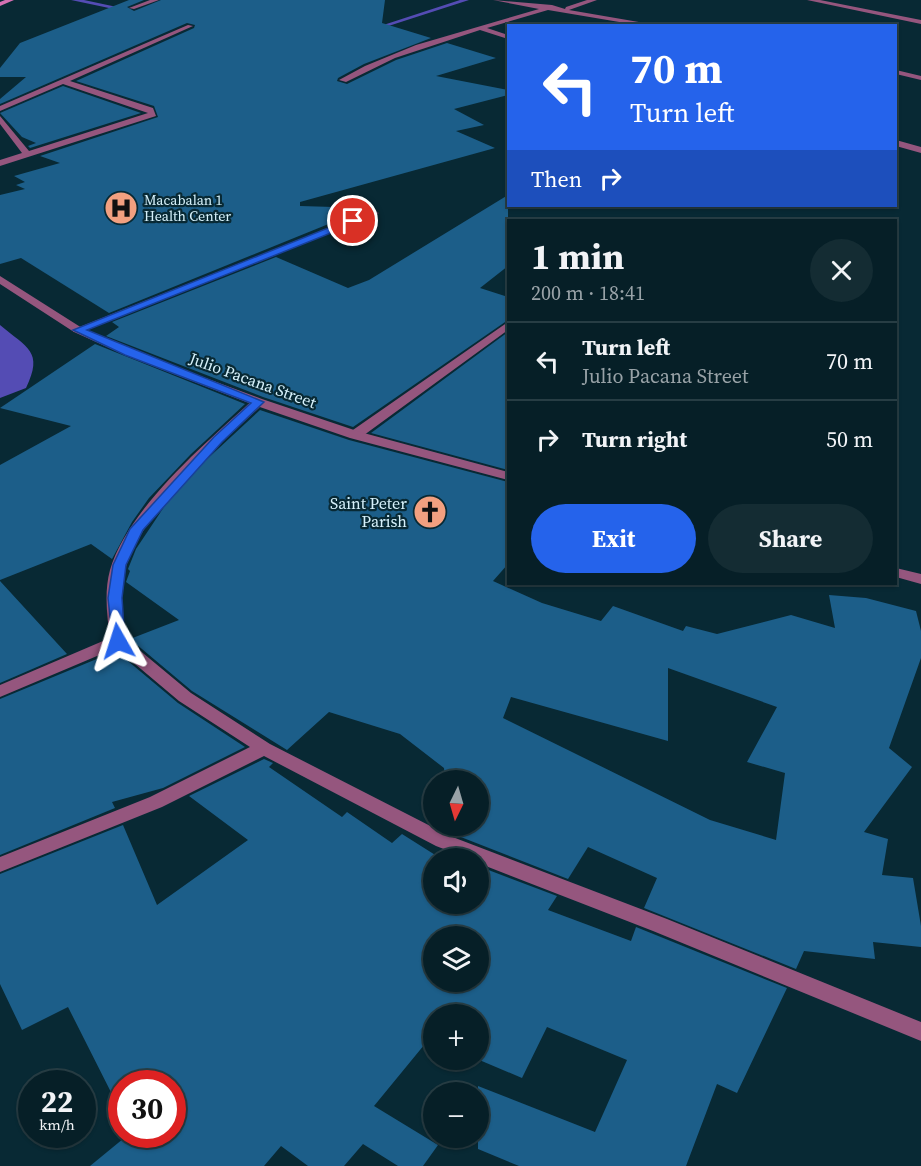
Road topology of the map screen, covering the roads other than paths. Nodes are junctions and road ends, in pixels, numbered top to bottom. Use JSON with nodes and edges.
{"nodes":[{"id":1,"x":11,"y":0,"type":"edge"},
{"id":2,"x":156,"y":0,"type":"edge"},
{"id":3,"x":496,"y":0,"type":"edge"},
{"id":4,"x":594,"y":0,"type":"edge"},
{"id":5,"x":810,"y":0,"type":"edge"},
{"id":6,"x":0,"y":4,"type":"edge"},
{"id":7,"x":552,"y":7,"type":"junction"},
{"id":8,"x":132,"y":8,"type":"dead end"},
{"id":9,"x":565,"y":9,"type":"junction"},
{"id":10,"x":921,"y":22,"type":"edge"},
{"id":11,"x":648,"y":24,"type":"edge"},
{"id":12,"x":190,"y":26,"type":"dead end"},
{"id":13,"x":482,"y":29,"type":"junction"},
{"id":14,"x":507,"y":37,"type":"edge"},
{"id":15,"x":897,"y":72,"type":"edge"},
{"id":16,"x":921,"y":78,"type":"edge"},
{"id":17,"x":343,"y":80,"type":"dead end"},
{"id":18,"x":61,"y":81,"type":"junction"},
{"id":19,"x":0,"y":109,"type":"edge"},
{"id":20,"x":0,"y":118,"type":"edge"},
{"id":21,"x":897,"y":143,"type":"edge"},
{"id":22,"x":921,"y":150,"type":"edge"},
{"id":23,"x":27,"y":154,"type":"junction"},
{"id":24,"x":0,"y":163,"type":"edge"},
{"id":25,"x":374,"y":213,"type":"dead end"},
{"id":26,"x":0,"y":279,"type":"edge"},
{"id":27,"x":507,"y":326,"type":"edge"},
{"id":28,"x":78,"y":330,"type":"junction"},
{"id":29,"x":258,"y":402,"type":"junction"},
{"id":30,"x":355,"y":435,"type":"junction"},
{"id":31,"x":507,"y":476,"type":"edge"},
{"id":32,"x":897,"y":573,"type":"edge"},
{"id":33,"x":921,"y":579,"type":"edge"},
{"id":34,"x":118,"y":641,"type":"junction"},
{"id":35,"x":0,"y":691,"type":"edge"},
{"id":36,"x":264,"y":748,"type":"junction"},
{"id":37,"x":0,"y":865,"type":"edge"},
{"id":38,"x":921,"y":1030,"type":"edge"}],
"edges":[{"from":1,"to":6,"type":"main road"},
{"from":2,"to":8,"type":"street"},
{"from":3,"to":7,"type":"street"},
{"from":4,"to":9,"type":"street"},
{"from":5,"to":10,"type":"street"},
{"from":7,"to":9,"type":"street"},
{"from":7,"to":13,"type":"street"},
{"from":9,"to":11,"type":"street"},
{"from":12,"to":18,"type":"street"},
{"from":13,"to":14,"type":"street"},
{"from":13,"to":17,"type":"street"},
{"from":15,"to":16,"type":"street"},
{"from":18,"to":19,"type":"street"},
{"from":18,"to":23,"type":"street"},
{"from":20,"to":23,"type":"street"},
{"from":21,"to":22,"type":"street"},
{"from":23,"to":24,"type":"street"},
{"from":25,"to":28,"type":"street"},
{"from":26,"to":28,"type":"street","name":"Julio Pacana Street"},
{"from":27,"to":30,"type":"street"},
{"from":28,"to":29,"type":"street","name":"Julio Pacana Street"},
{"from":29,"to":30,"type":"street","name":"Julio Pacana Street"},
{"from":29,"to":34,"type":"street"},
{"from":30,"to":31,"type":"street","name":"Julio Pacana Street"},
{"from":32,"to":33,"type":"street"},
{"from":34,"to":35,"type":"street"},
{"from":34,"to":36,"type":"street"},
{"from":36,"to":37,"type":"street"},
{"from":36,"to":38,"type":"street"}]}
